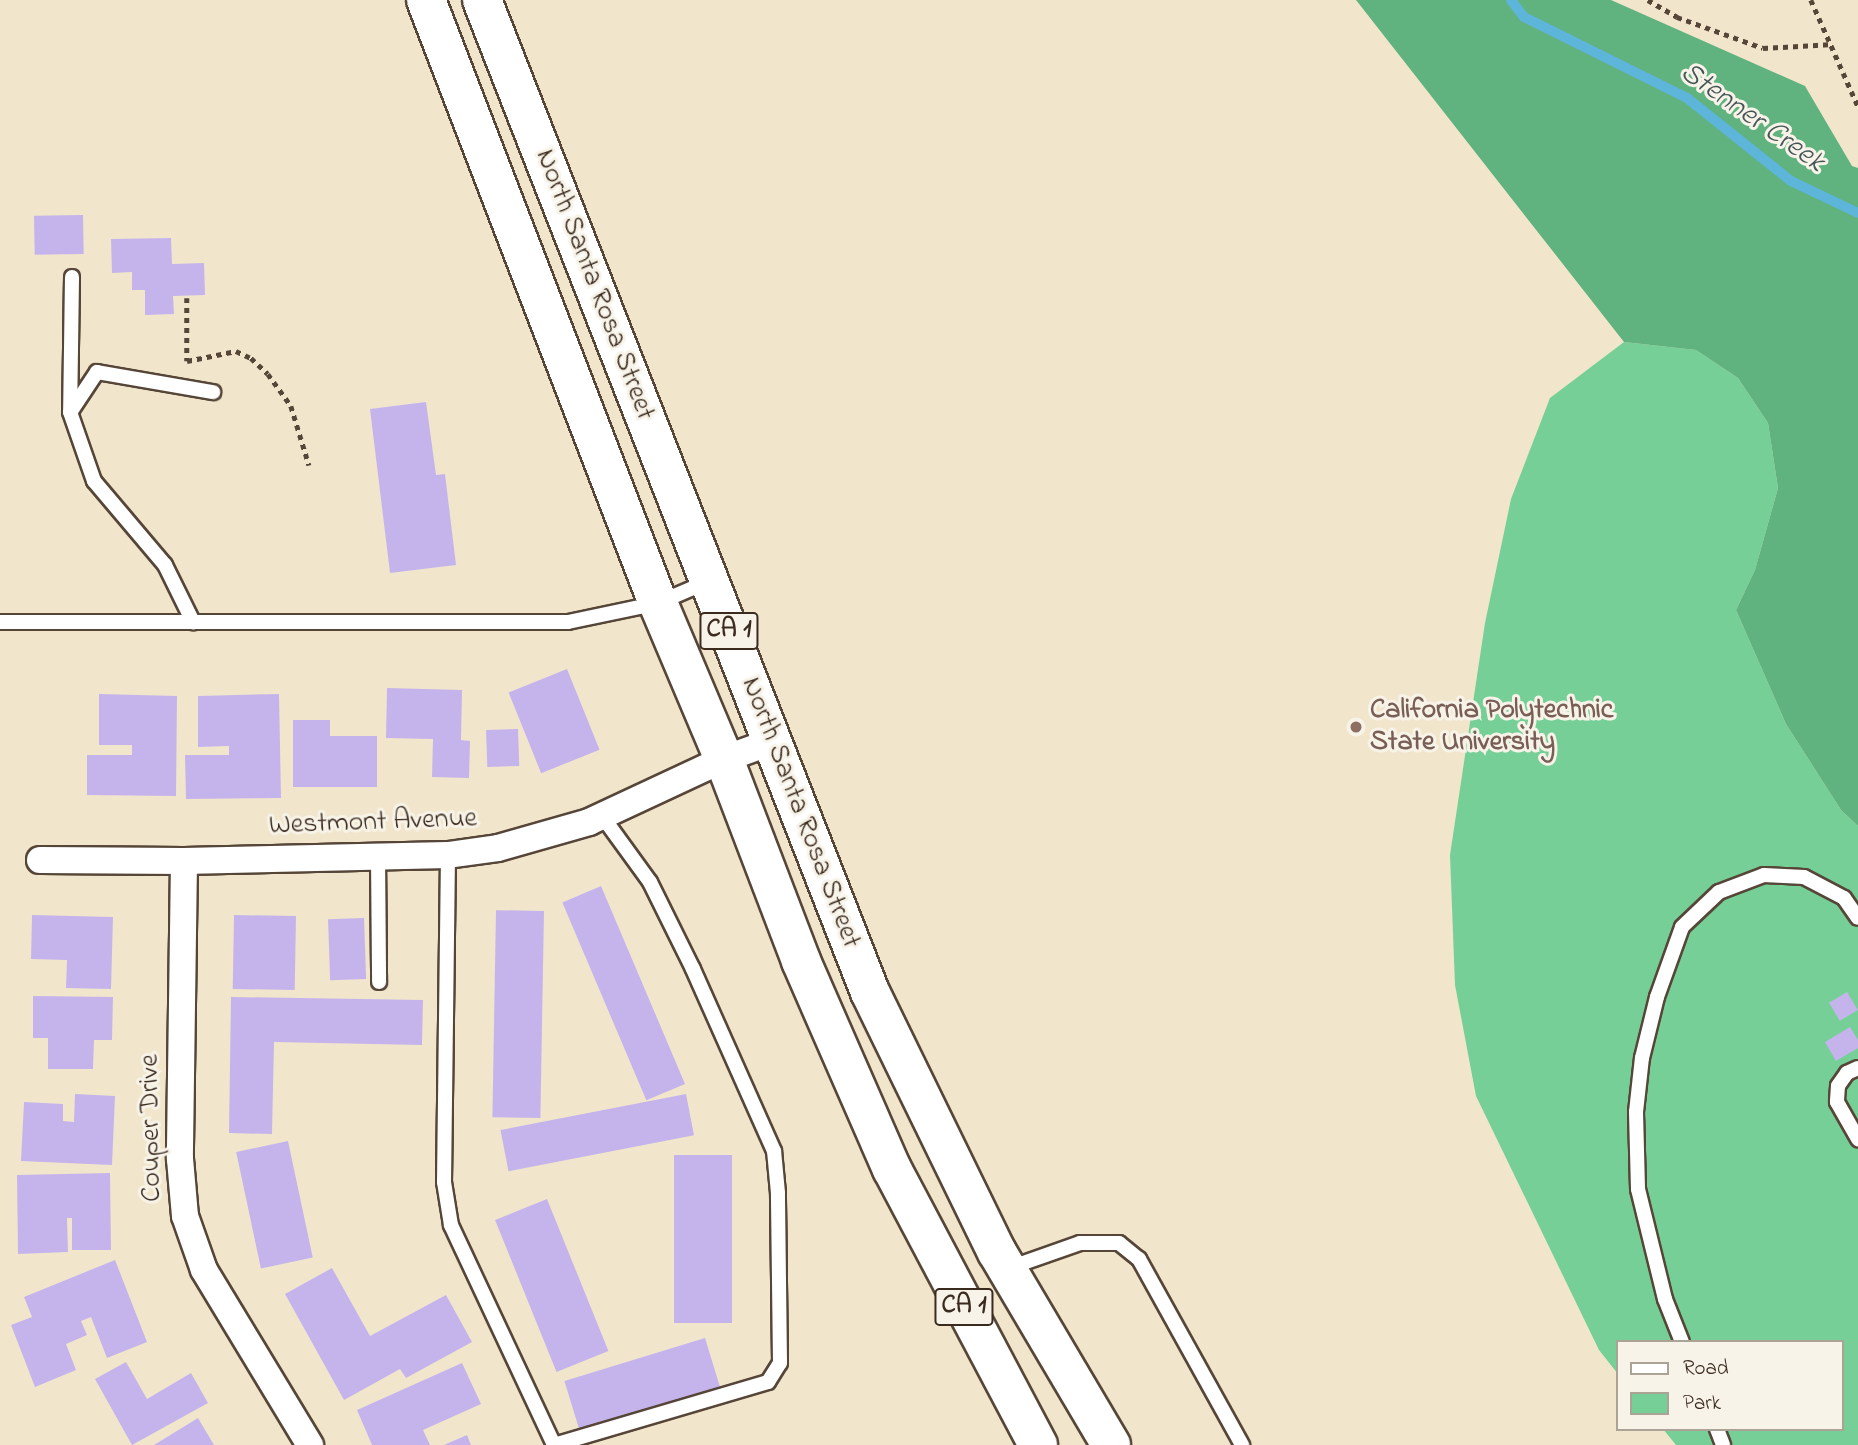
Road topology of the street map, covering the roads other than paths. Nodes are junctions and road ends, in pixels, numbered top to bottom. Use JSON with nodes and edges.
{"nodes":[{"id":1,"x":426,"y":0,"type":"edge"},
{"id":2,"x":482,"y":0,"type":"edge"},
{"id":3,"x":72,"y":277,"type":"dead end"},
{"id":4,"x":213,"y":392,"type":"dead end"},
{"id":5,"x":70,"y":412,"type":"junction"},
{"id":6,"x":710,"y":581,"type":"junction"},
{"id":7,"x":658,"y":603,"type":"junction"},
{"id":8,"x":0,"y":622,"type":"edge"},
{"id":9,"x":193,"y":622,"type":"junction"},
{"id":10,"x":771,"y":742,"type":"junction"},
{"id":11,"x":724,"y":759,"type":"junction"},
{"id":12,"x":602,"y":816,"type":"junction"},
{"id":13,"x":448,"y":855,"type":"junction"},
{"id":14,"x":378,"y":856,"type":"junction"},
{"id":15,"x":40,"y":860,"type":"dead end"},
{"id":16,"x":184,"y":861,"type":"junction"},
{"id":17,"x":1858,"y":918,"type":"edge"},
{"id":18,"x":379,"y":982,"type":"dead end"},
{"id":19,"x":1858,"y":1068,"type":"edge"},
{"id":20,"x":1858,"y":1139,"type":"edge"},
{"id":21,"x":1007,"y":1269,"type":"junction"},
{"id":22,"x":1681,"y":1340,"type":"edge"},
{"id":23,"x":310,"y":1445,"type":"edge"},
{"id":24,"x":1038,"y":1445,"type":"edge"},
{"id":25,"x":1111,"y":1445,"type":"edge"},
{"id":26,"x":1242,"y":1445,"type":"edge"}],
"edges":[{"from":1,"to":7,"type":"highway","name":"North Santa Rosa Street","number":"CA 1"},
{"from":2,"to":6,"type":"highway","name":"North Santa Rosa Street","number":"CA 1"},
{"from":3,"to":5,"type":"lane"},
{"from":4,"to":5,"type":"lane"},
{"from":5,"to":9,"type":"lane"},
{"from":6,"to":7,"type":"lane"},
{"from":6,"to":10,"type":"highway","name":"North Santa Rosa Street","number":"CA 1"},
{"from":7,"to":9,"type":"lane"},
{"from":7,"to":11,"type":"highway","name":"North Santa Rosa Street","number":"CA 1"},
{"from":8,"to":9,"type":"lane"},
{"from":10,"to":11,"type":"street","name":"Westmont Avenue"},
{"from":10,"to":21,"type":"highway","name":"North Santa Rosa Street","number":"CA 1"},
{"from":11,"to":12,"type":"street","name":"Westmont Avenue"},
{"from":11,"to":24,"type":"highway","name":"North Santa Rosa Street","number":"CA 1"},
{"from":12,"to":13,"type":"street","name":"Westmont Avenue"},
{"from":12,"to":13,"type":"lane"},
{"from":13,"to":14,"type":"street","name":"Westmont Avenue"},
{"from":14,"to":16,"type":"street","name":"Westmont Avenue"},
{"from":14,"to":18,"type":"lane"},
{"from":15,"to":16,"type":"street","name":"Westmont Avenue"},
{"from":16,"to":23,"type":"street","name":"Couper Drive"},
{"from":17,"to":22,"type":"lane"},
{"from":19,"to":20,"type":"lane"},
{"from":21,"to":25,"type":"highway","name":"North Santa Rosa Street","number":"CA 1"},
{"from":21,"to":26,"type":"lane"}]}
